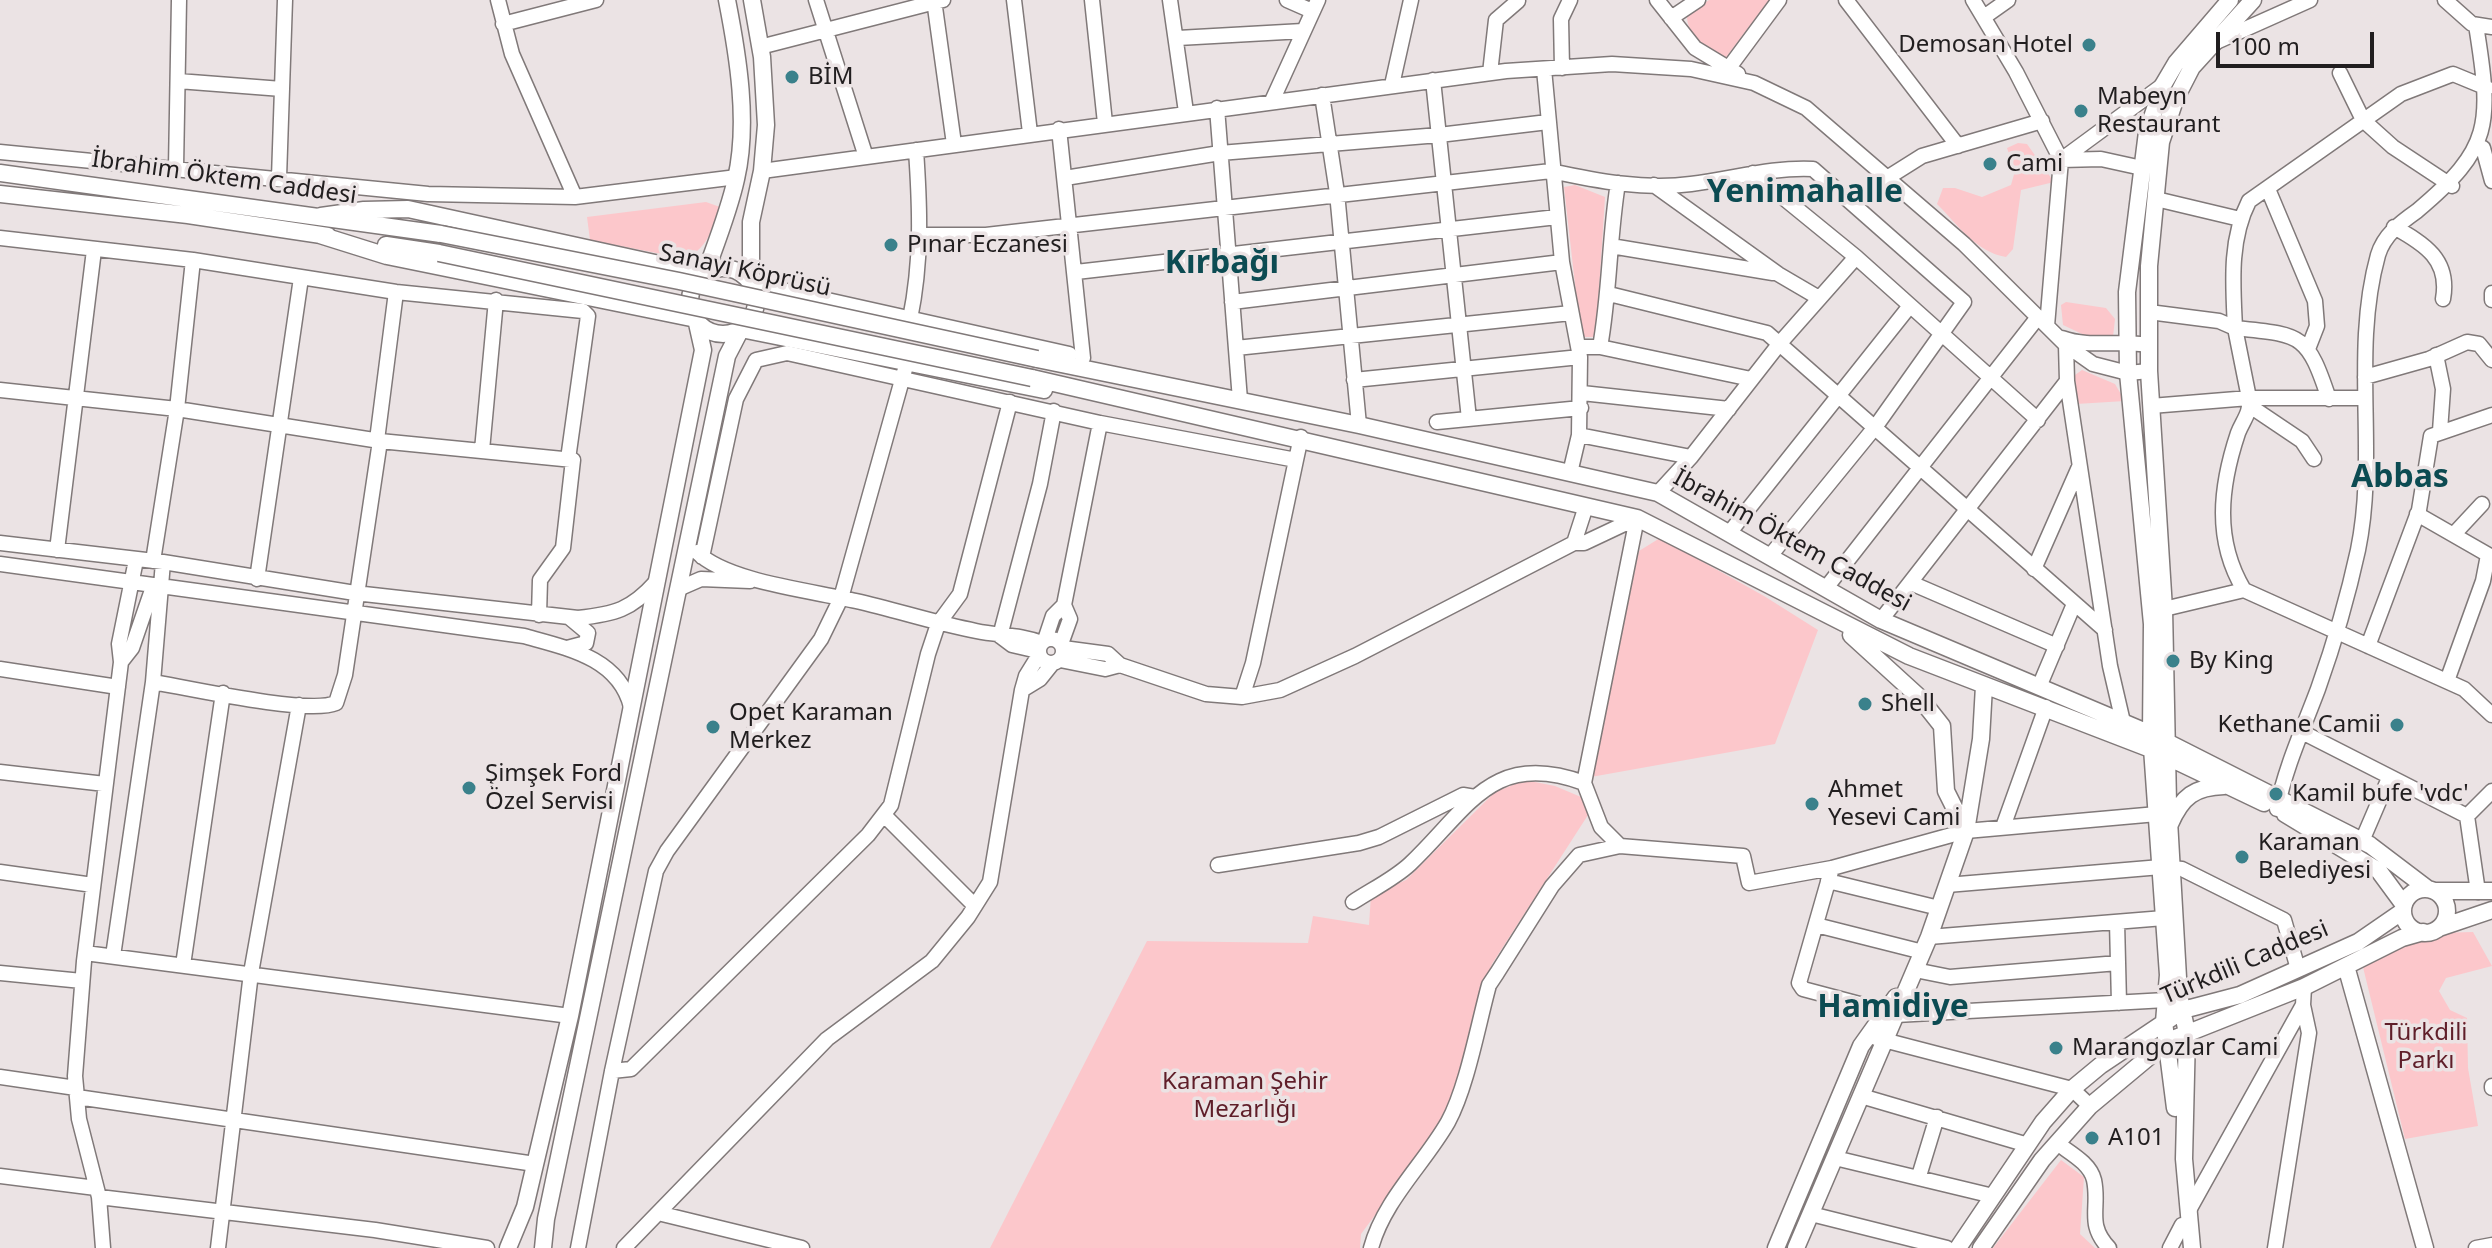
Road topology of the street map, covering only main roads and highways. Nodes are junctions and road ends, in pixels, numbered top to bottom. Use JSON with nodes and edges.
{"nodes":[{"id":1,"x":727,"y":0,"type":"edge"},
{"id":2,"x":752,"y":0,"type":"edge"},
{"id":3,"x":2230,"y":0,"type":"edge"},
{"id":4,"x":2253,"y":0,"type":"edge"},
{"id":5,"x":0,"y":173,"type":"edge"},
{"id":6,"x":0,"y":194,"type":"edge"},
{"id":7,"x":321,"y":216,"type":"junction"},
{"id":8,"x":724,"y":217,"type":"junction"},
{"id":9,"x":751,"y":222,"type":"junction"},
{"id":10,"x":441,"y":234,"type":"joint"},
{"id":11,"x":320,"y":235,"type":"junction"},
{"id":12,"x":439,"y":253,"type":"joint"},
{"id":13,"x":705,"y":274,"type":"junction"},
{"id":14,"x":751,"y":284,"type":"junction"},
{"id":15,"x":696,"y":319,"type":"junction"},
{"id":16,"x":741,"y":329,"type":"junction"},
{"id":17,"x":703,"y":350,"type":"junction"},
{"id":18,"x":727,"y":356,"type":"junction"},
{"id":19,"x":1037,"y":359,"type":"joint"},
{"id":20,"x":1032,"y":378,"type":"joint"},
{"id":21,"x":1186,"y":389,"type":"junction"},
{"id":22,"x":1175,"y":409,"type":"junction"},
{"id":23,"x":1598,"y":479,"type":"junction"},
{"id":24,"x":1658,"y":493,"type":"junction"},
{"id":25,"x":1586,"y":506,"type":"junction"},
{"id":26,"x":1637,"y":518,"type":"junction"},
{"id":27,"x":1809,"y":607,"type":"junction"},
{"id":28,"x":1984,"y":686,"type":"junction"},
{"id":29,"x":2159,"y":746,"type":"junction"},
{"id":30,"x":2226,"y":786,"type":"junction"},
{"id":31,"x":2278,"y":804,"type":"junction"},
{"id":32,"x":2163,"y":820,"type":"junction"},
{"id":33,"x":1966,"y":831,"type":"junction"},
{"id":34,"x":2167,"y":868,"type":"junction"},
{"id":35,"x":2432,"y":890,"type":"junction"},
{"id":36,"x":2485,"y":891,"type":"edge"},
{"id":37,"x":2404,"y":908,"type":"junction"},
{"id":38,"x":2492,"y":910,"type":"edge"},
{"id":39,"x":2431,"y":930,"type":"junction"},
{"id":40,"x":2346,"y":966,"type":"junction"},
{"id":41,"x":2183,"y":1010,"type":"junction"},
{"id":42,"x":1882,"y":1022,"type":"junction"},
{"id":43,"x":2164,"y":1022,"type":"junction"},
{"id":44,"x":2187,"y":1033,"type":"junction"},
{"id":45,"x":2168,"y":1041,"type":"junction"},
{"id":46,"x":2185,"y":1218,"type":"junction"},
{"id":47,"x":508,"y":1248,"type":"edge"},
{"id":48,"x":543,"y":1248,"type":"edge"},
{"id":49,"x":1776,"y":1248,"type":"edge"},
{"id":50,"x":1796,"y":1248,"type":"edge"},
{"id":51,"x":1958,"y":1248,"type":"edge"},
{"id":52,"x":1981,"y":1248,"type":"edge"},
{"id":53,"x":2183,"y":1248,"type":"edge"},
{"id":54,"x":2192,"y":1248,"type":"edge"},
{"id":55,"x":2425,"y":1248,"type":"edge"}],
"edges":[{"from":1,"to":8,"type":"main road"},
{"from":2,"to":9,"type":"main road"},
{"from":3,"to":29,"type":"main road"},
{"from":4,"to":29,"type":"main road"},
{"from":5,"to":7,"type":"main road","name":"İbrahim Öktem Caddesi"},
{"from":6,"to":11,"type":"main road","name":"İbrahim Öktem Caddesi"},
{"from":7,"to":10,"type":"main road","name":"İbrahim Öktem Caddesi"},
{"from":7,"to":13,"type":"main road"},
{"from":8,"to":9,"type":"main road"},
{"from":8,"to":13,"type":"main road"},
{"from":9,"to":14,"type":"main road"},
{"from":10,"to":19,"type":"main road","name":"Sanayi Köprüsü","bridge":true},
{"from":11,"to":12,"type":"main road","name":"İbrahim Öktem Caddesi"},
{"from":11,"to":15,"type":"main road"},
{"from":12,"to":20,"type":"main road","name":"Sanayi Köprüsü","bridge":true},
{"from":13,"to":14,"type":"main road"},
{"from":13,"to":15,"type":"main road"},
{"from":14,"to":16,"type":"main road"},
{"from":14,"to":21,"type":"main road"},
{"from":15,"to":16,"type":"main road"},
{"from":15,"to":17,"type":"main road"},
{"from":16,"to":18,"type":"main road"},
{"from":16,"to":22,"type":"main road"},
{"from":17,"to":18,"type":"main road"},
{"from":17,"to":47,"type":"main road"},
{"from":18,"to":48,"type":"main road"},
{"from":19,"to":21,"type":"main road","name":"İbrahim Öktem Caddesi"},
{"from":20,"to":22,"type":"main road","name":"İbrahim Öktem Caddesi"},
{"from":21,"to":23,"type":"main road","name":"İbrahim Öktem Caddesi"},
{"from":22,"to":25,"type":"main road","name":"İbrahim Öktem Caddesi"},
{"from":23,"to":24,"type":"main road","name":"İbrahim Öktem Caddesi"},
{"from":23,"to":25,"type":"main road"},
{"from":24,"to":26,"type":"main road"},
{"from":24,"to":29,"type":"main road","name":"İbrahim Öktem Caddesi"},
{"from":25,"to":26,"type":"main road","name":"İbrahim Öktem Caddesi"},
{"from":26,"to":27,"type":"main road","name":"İbrahim Öktem Caddesi"},
{"from":27,"to":28,"type":"main road","name":"İbrahim Öktem Caddesi"},
{"from":27,"to":33,"type":"main road"},
{"from":28,"to":29,"type":"main road","name":"İbrahim Öktem Caddesi"},
{"from":28,"to":33,"type":"main road"},
{"from":29,"to":30,"type":"main road","name":"İbrahim Öktem Caddesi"},
{"from":29,"to":31,"type":"main road","name":"İbrahim Öktem Caddesi"},
{"from":29,"to":32,"type":"main road"},
{"from":30,"to":31,"type":"main road","name":"İbrahim Öktem Caddesi"},
{"from":30,"to":32,"type":"main road"},
{"from":31,"to":35,"type":"main road","name":"İbrahim Öktem Caddesi"},
{"from":31,"to":37,"type":"main road","name":"İbrahim Öktem Caddesi"},
{"from":32,"to":34,"type":"main road"},
{"from":33,"to":42,"type":"main road"},
{"from":34,"to":41,"type":"main road"},
{"from":34,"to":43,"type":"main road"},
{"from":35,"to":36,"type":"main road"},
{"from":35,"to":37,"type":"main road"},
{"from":35,"to":39,"type":"main road"},
{"from":37,"to":39,"type":"main road"},
{"from":37,"to":41,"type":"main road","name":"Türkdili Caddesi"},
{"from":38,"to":39,"type":"main road","name":"Türkdili Caddesi"},
{"from":39,"to":40,"type":"main road","name":"Türkdili Caddesi"},
{"from":40,"to":44,"type":"main road","name":"Türkdili Caddesi"},
{"from":40,"to":55,"type":"main road"},
{"from":41,"to":43,"type":"main road","name":"Türkdili Caddesi"},
{"from":41,"to":44,"type":"main road"},
{"from":42,"to":49,"type":"main road"},
{"from":42,"to":50,"type":"main road"},
{"from":43,"to":45,"type":"main road"},
{"from":43,"to":51,"type":"main road","name":"Türkdili Caddesi"},
{"from":44,"to":45,"type":"main road","name":"Türkdili Caddesi"},
{"from":44,"to":46,"type":"main road"},
{"from":45,"to":46,"type":"main road"},
{"from":45,"to":52,"type":"main road","name":"Türkdili Caddesi"},
{"from":46,"to":53,"type":"main road"},
{"from":46,"to":54,"type":"main road"}]}
